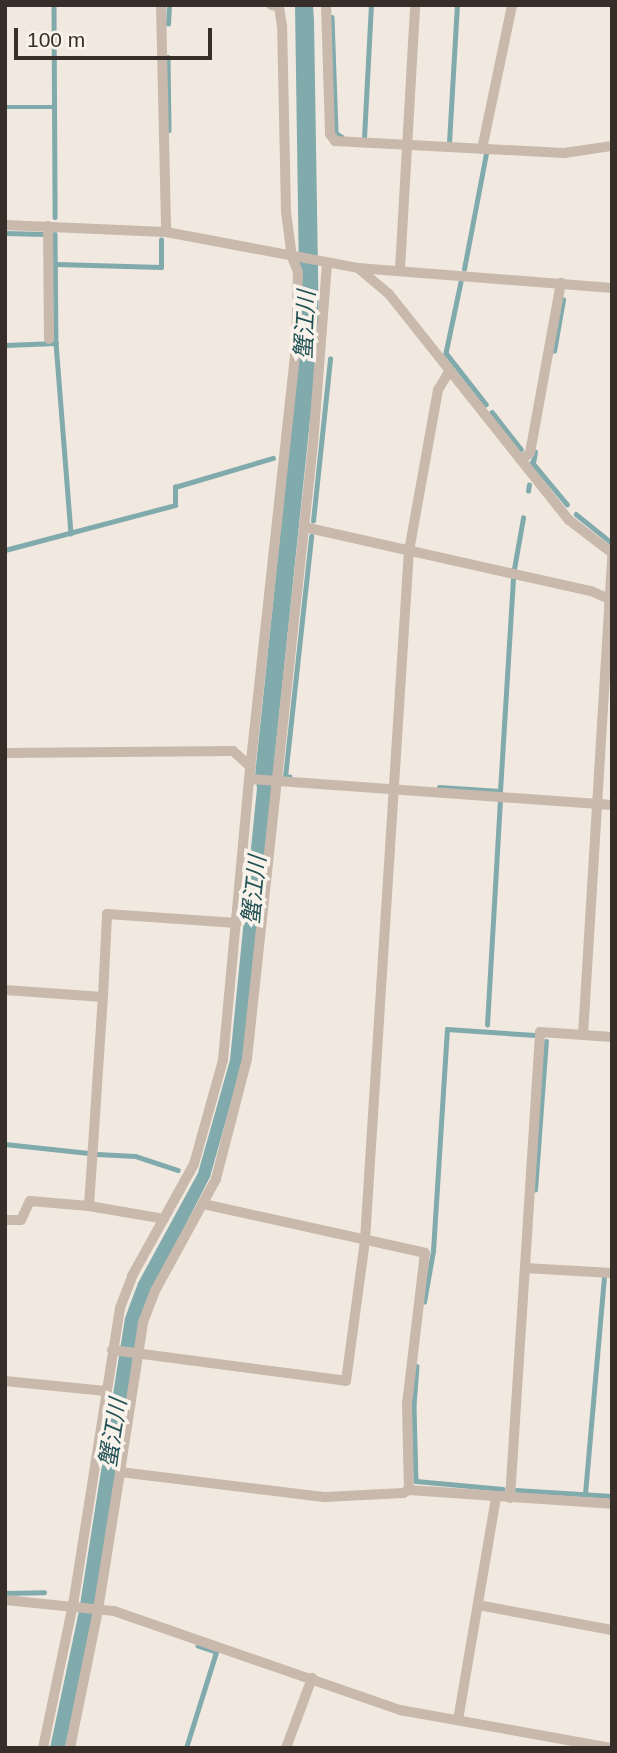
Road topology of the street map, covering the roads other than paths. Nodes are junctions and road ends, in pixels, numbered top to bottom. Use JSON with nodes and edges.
{"nodes":[{"id":1,"x":161,"y":5,"type":"edge"},
{"id":2,"x":271,"y":5,"type":"edge"},
{"id":3,"x":326,"y":5,"type":"edge"},
{"id":4,"x":415,"y":5,"type":"edge"},
{"id":5,"x":512,"y":5,"type":"edge"},
{"id":6,"x":406,"y":145,"type":"junction"},
{"id":7,"x":612,"y":146,"type":"edge"},
{"id":8,"x":482,"y":149,"type":"junction"},
{"id":9,"x":5,"y":225,"type":"edge"},
{"id":10,"x":48,"y":226,"type":"junction"},
{"id":11,"x":166,"y":232,"type":"junction"},
{"id":12,"x":295,"y":257,"type":"junction"},
{"id":13,"x":324,"y":263,"type":"junction"},
{"id":14,"x":358,"y":268,"type":"junction"},
{"id":15,"x":400,"y":269,"type":"junction"},
{"id":16,"x":562,"y":283,"type":"junction"},
{"id":17,"x":612,"y":288,"type":"edge"},
{"id":18,"x":49,"y":339,"type":"dead end"},
{"id":19,"x":449,"y":372,"type":"junction"},
{"id":20,"x":521,"y":460,"type":"junction"},
{"id":21,"x":304,"y":527,"type":"junction"},
{"id":22,"x":409,"y":551,"type":"junction"},
{"id":23,"x":612,"y":555,"type":"edge"},
{"id":24,"x":608,"y":599,"type":"junction"},
{"id":25,"x":5,"y":753,"type":"edge"},
{"id":26,"x":251,"y":767,"type":"junction"},
{"id":27,"x":250,"y":779,"type":"junction"},
{"id":28,"x":276,"y":783,"type":"junction"},
{"id":29,"x":395,"y":791,"type":"junction"},
{"id":30,"x":597,"y":804,"type":"junction"},
{"id":31,"x":612,"y":805,"type":"edge"},
{"id":32,"x":237,"y":923,"type":"junction"},
{"id":33,"x":5,"y":990,"type":"edge"},
{"id":34,"x":103,"y":997,"type":"junction"},
{"id":35,"x":583,"y":1035,"type":"junction"},
{"id":36,"x":612,"y":1037,"type":"edge"},
{"id":37,"x":203,"y":1204,"type":"junction"},
{"id":38,"x":89,"y":1206,"type":"junction"},
{"id":39,"x":164,"y":1219,"type":"junction"},
{"id":40,"x":5,"y":1220,"type":"edge"},
{"id":41,"x":365,"y":1240,"type":"junction"},
{"id":42,"x":524,"y":1268,"type":"junction"},
{"id":43,"x":612,"y":1273,"type":"edge"},
{"id":44,"x":113,"y":1350,"type":"junction"},
{"id":45,"x":136,"y":1354,"type":"junction"},
{"id":46,"x":6,"y":1384,"type":"edge"},
{"id":47,"x":106,"y":1391,"type":"junction"},
{"id":48,"x":120,"y":1472,"type":"junction"},
{"id":49,"x":409,"y":1490,"type":"junction"},
{"id":50,"x":496,"y":1497,"type":"junction"},
{"id":51,"x":510,"y":1497,"type":"junction"},
{"id":52,"x":612,"y":1504,"type":"edge"},
{"id":53,"x":5,"y":1600,"type":"edge"},
{"id":54,"x":73,"y":1605,"type":"junction"},
{"id":55,"x":478,"y":1605,"type":"junction"},
{"id":56,"x":98,"y":1610,"type":"junction"},
{"id":57,"x":612,"y":1630,"type":"edge"},
{"id":58,"x":312,"y":1678,"type":"junction"},
{"id":59,"x":458,"y":1720,"type":"junction"},
{"id":60,"x":43,"y":1748,"type":"edge"},
{"id":61,"x":70,"y":1748,"type":"edge"},
{"id":62,"x":286,"y":1748,"type":"edge"},
{"id":63,"x":611,"y":1748,"type":"edge"}],
"edges":[{"from":1,"to":11,"type":"street"},
{"from":2,"to":12,"type":"street"},
{"from":3,"to":6,"type":"street"},
{"from":4,"to":6,"type":"street"},
{"from":5,"to":8,"type":"street"},
{"from":6,"to":8,"type":"street"},
{"from":6,"to":15,"type":"street"},
{"from":7,"to":8,"type":"street"},
{"from":9,"to":10,"type":"street"},
{"from":10,"to":11,"type":"street"},
{"from":10,"to":18,"type":"street"},
{"from":11,"to":12,"type":"street"},
{"from":12,"to":13,"type":"street"},
{"from":12,"to":26,"type":"street"},
{"from":13,"to":14,"type":"street"},
{"from":13,"to":21,"type":"street"},
{"from":14,"to":15,"type":"street"},
{"from":14,"to":19,"type":"street"},
{"from":15,"to":16,"type":"street"},
{"from":16,"to":17,"type":"street"},
{"from":16,"to":20,"type":"street"},
{"from":19,"to":20,"type":"street"},
{"from":19,"to":22,"type":"street"},
{"from":20,"to":23,"type":"street"},
{"from":21,"to":22,"type":"street"},
{"from":21,"to":28,"type":"street"},
{"from":22,"to":24,"type":"street"},
{"from":22,"to":29,"type":"street"},
{"from":23,"to":24,"type":"street"},
{"from":24,"to":30,"type":"street"},
{"from":25,"to":26,"type":"street"},
{"from":26,"to":27,"type":"street"},
{"from":27,"to":28,"type":"street"},
{"from":27,"to":32,"type":"street"},
{"from":28,"to":29,"type":"street"},
{"from":28,"to":37,"type":"street"},
{"from":29,"to":30,"type":"street"},
{"from":29,"to":41,"type":"street"},
{"from":30,"to":31,"type":"street"},
{"from":30,"to":35,"type":"street"},
{"from":32,"to":34,"type":"street"},
{"from":32,"to":39,"type":"street"},
{"from":33,"to":34,"type":"street"},
{"from":34,"to":38,"type":"street"},
{"from":35,"to":36,"type":"street"},
{"from":35,"to":42,"type":"street"},
{"from":37,"to":41,"type":"street"},
{"from":37,"to":45,"type":"street"},
{"from":38,"to":39,"type":"street"},
{"from":38,"to":40,"type":"street"},
{"from":39,"to":44,"type":"street"},
{"from":41,"to":45,"type":"street"},
{"from":41,"to":49,"type":"street"},
{"from":42,"to":43,"type":"street"},
{"from":42,"to":51,"type":"street"},
{"from":44,"to":45,"type":"street"},
{"from":44,"to":47,"type":"street"},
{"from":45,"to":48,"type":"street"},
{"from":46,"to":47,"type":"street"},
{"from":47,"to":54,"type":"street"},
{"from":48,"to":49,"type":"street"},
{"from":48,"to":56,"type":"street"},
{"from":49,"to":50,"type":"street"},
{"from":50,"to":51,"type":"street"},
{"from":50,"to":55,"type":"street"},
{"from":51,"to":52,"type":"street"},
{"from":53,"to":54,"type":"street"},
{"from":54,"to":56,"type":"street"},
{"from":54,"to":60,"type":"street"},
{"from":55,"to":57,"type":"street"},
{"from":55,"to":59,"type":"street"},
{"from":56,"to":58,"type":"street"},
{"from":56,"to":61,"type":"street"},
{"from":58,"to":59,"type":"street"},
{"from":58,"to":62,"type":"street"},
{"from":59,"to":63,"type":"street"}]}
